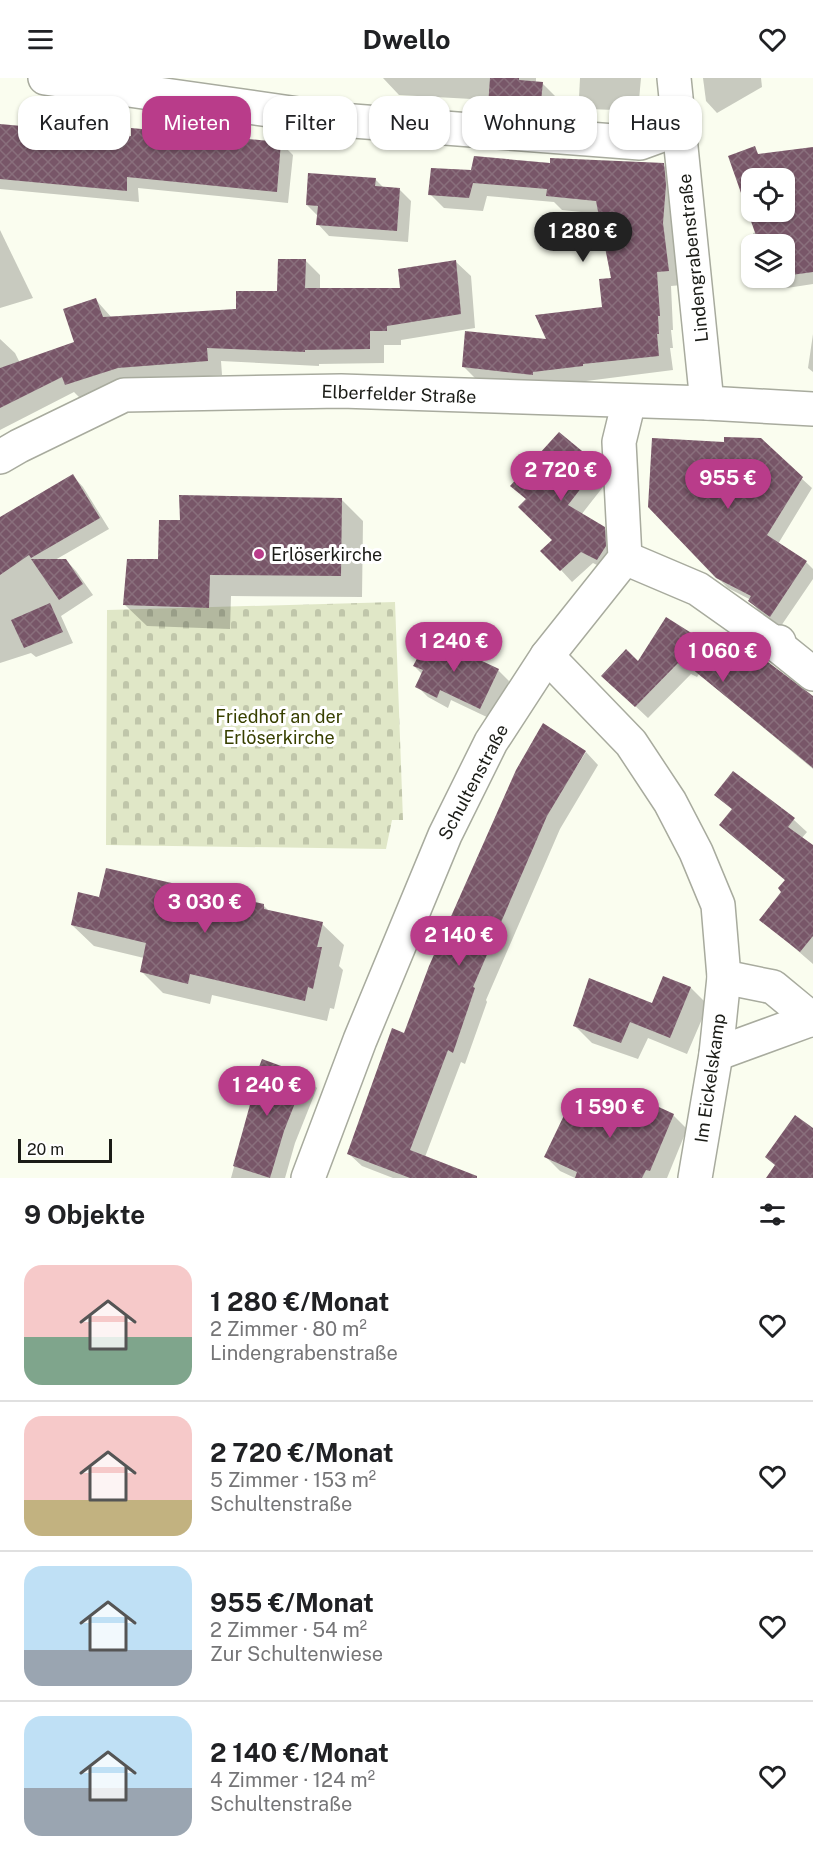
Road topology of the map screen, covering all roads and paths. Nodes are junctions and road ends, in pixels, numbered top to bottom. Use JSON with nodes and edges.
{"nodes":[{"id":1,"x":45,"y":78,"type":"edge"},
{"id":2,"x":674,"y":78,"type":"edge"},
{"id":3,"x":676,"y":96,"type":"edge"},
{"id":4,"x":609,"y":141,"type":"edge"},
{"id":5,"x":682,"y":150,"type":"edge"},
{"id":6,"x":629,"y":401,"type":"junction"},
{"id":7,"x":707,"y":403,"type":"junction"},
{"id":8,"x":813,"y":409,"type":"edge"},
{"id":9,"x":0,"y":457,"type":"edge"},
{"id":10,"x":625,"y":558,"type":"junction"},
{"id":11,"x":547,"y":656,"type":"junction"},
{"id":12,"x":813,"y":674,"type":"edge"},
{"id":13,"x":724,"y":977,"type":"junction"},
{"id":14,"x":813,"y":1020,"type":"edge"},
{"id":15,"x":716,"y":1054,"type":"junction"},
{"id":16,"x":308,"y":1178,"type":"edge"},
{"id":17,"x":695,"y":1178,"type":"edge"}],
"edges":[{"from":1,"to":4,"type":"street"},
{"from":2,"to":3,"type":"street","name":"Lindengrabenstraße"},
{"from":5,"to":7,"type":"street","name":"Lindengrabenstraße"},
{"from":6,"to":7,"type":"street","name":"Elberfelder Straße"},
{"from":6,"to":9,"type":"street","name":"Elberfelder Straße"},
{"from":6,"to":10,"type":"street"},
{"from":7,"to":8,"type":"street","name":"Elberfelder Straße"},
{"from":10,"to":11,"type":"street","name":"Schultenstraße"},
{"from":10,"to":12,"type":"street"},
{"from":11,"to":13,"type":"street","name":"Im Eickelskamp"},
{"from":11,"to":16,"type":"street","name":"Schultenstraße"},
{"from":13,"to":14,"type":"street"},
{"from":13,"to":15,"type":"street","name":"Im Eickelskamp"},
{"from":14,"to":15,"type":"street"},
{"from":15,"to":17,"type":"street","name":"Im Eickelskamp"}]}
